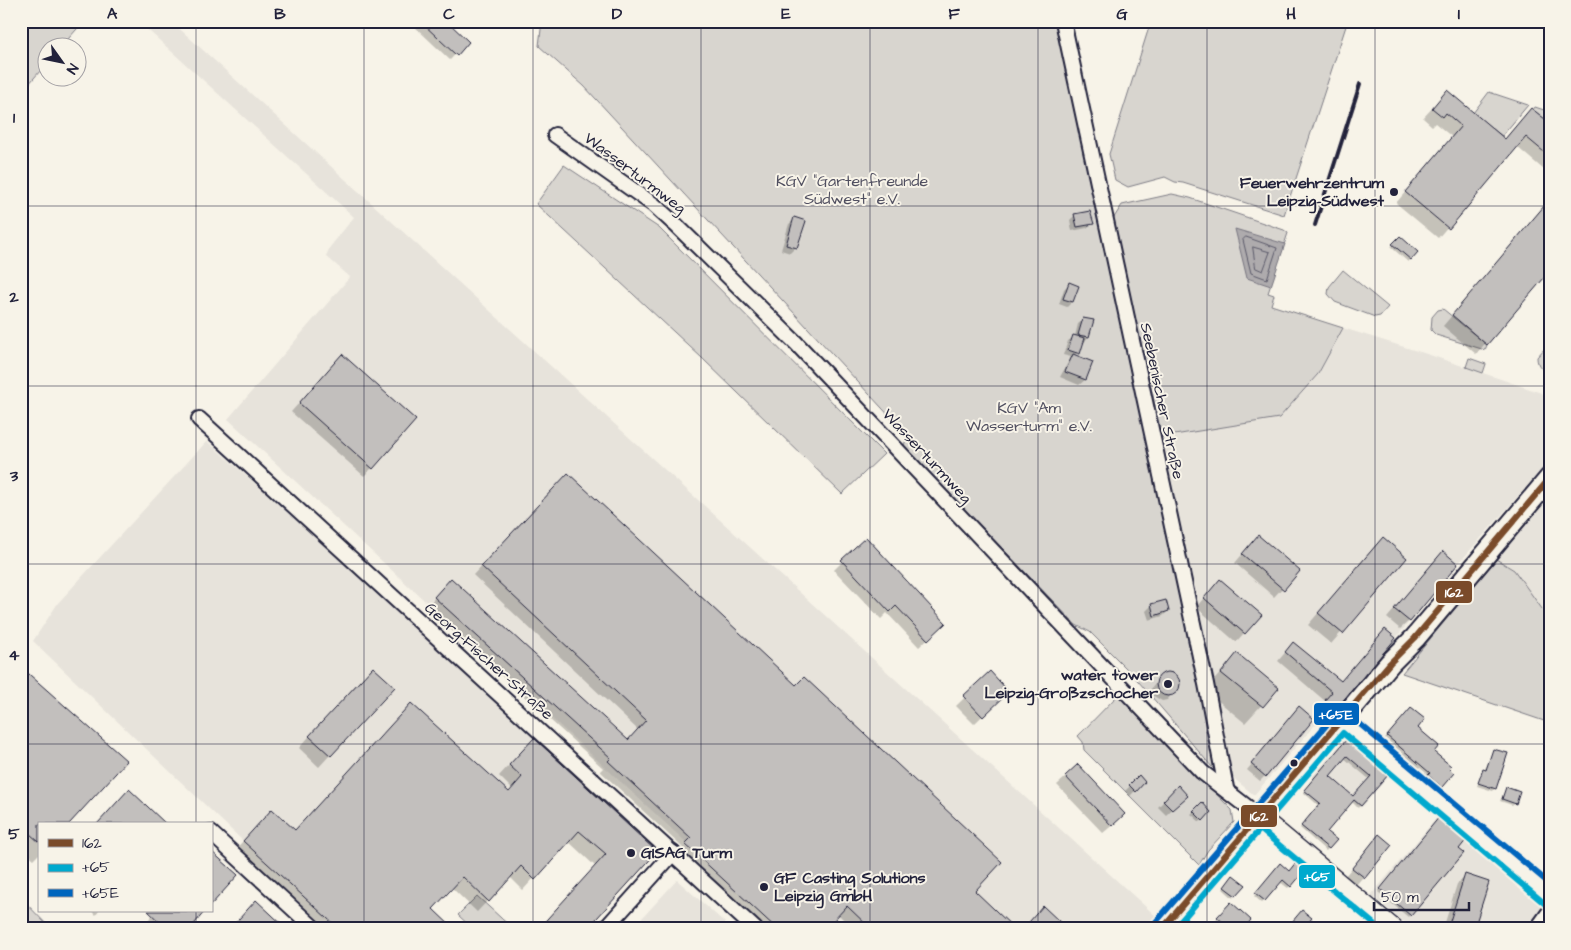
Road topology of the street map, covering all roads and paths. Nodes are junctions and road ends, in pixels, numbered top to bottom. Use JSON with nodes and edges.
{"nodes":[{"id":1,"x":1063,"y":21,"type":"edge"},
{"id":2,"x":555,"y":135,"type":"dead end"},
{"id":3,"x":199,"y":420,"type":"dead end"},
{"id":4,"x":1550,"y":478,"type":"edge"},
{"id":5,"x":1342,"y":721,"type":"junction"},
{"id":6,"x":1226,"y":788,"type":"junction"},
{"id":7,"x":1260,"y":817,"type":"junction"},
{"id":8,"x":212,"y":834,"type":"edge"},
{"id":9,"x":673,"y":853,"type":"junction"},
{"id":10,"x":1550,"y":896,"type":"edge"},
{"id":11,"x":1550,"y":911,"type":"edge"},
{"id":12,"x":315,"y":929,"type":"edge"},
{"id":13,"x":605,"y":929,"type":"edge"},
{"id":14,"x":755,"y":929,"type":"edge"},
{"id":15,"x":1162,"y":929,"type":"edge"},
{"id":16,"x":1394,"y":929,"type":"edge"},
{"id":17,"x":1537,"y":929,"type":"edge"}],
"edges":[{"from":1,"to":6,"type":"street","name":"Seebenischer Straße"},
{"from":2,"to":6,"type":"street","name":"Wasserturmweg"},
{"from":3,"to":9,"type":"street","name":"Georg-Fischer-Straße"},
{"from":4,"to":5,"type":"main road"},
{"from":5,"to":7,"type":"main road"},
{"from":5,"to":10,"type":"street"},
{"from":6,"to":7,"type":"street","name":"Wasserturmweg"},
{"from":7,"to":15,"type":"main road"},
{"from":7,"to":16,"type":"street"},
{"from":8,"to":12,"type":"street"},
{"from":9,"to":13,"type":"street"},
{"from":9,"to":14,"type":"street","name":"Georg-Fischer-Straße"},
{"from":11,"to":17,"type":"street"}]}
